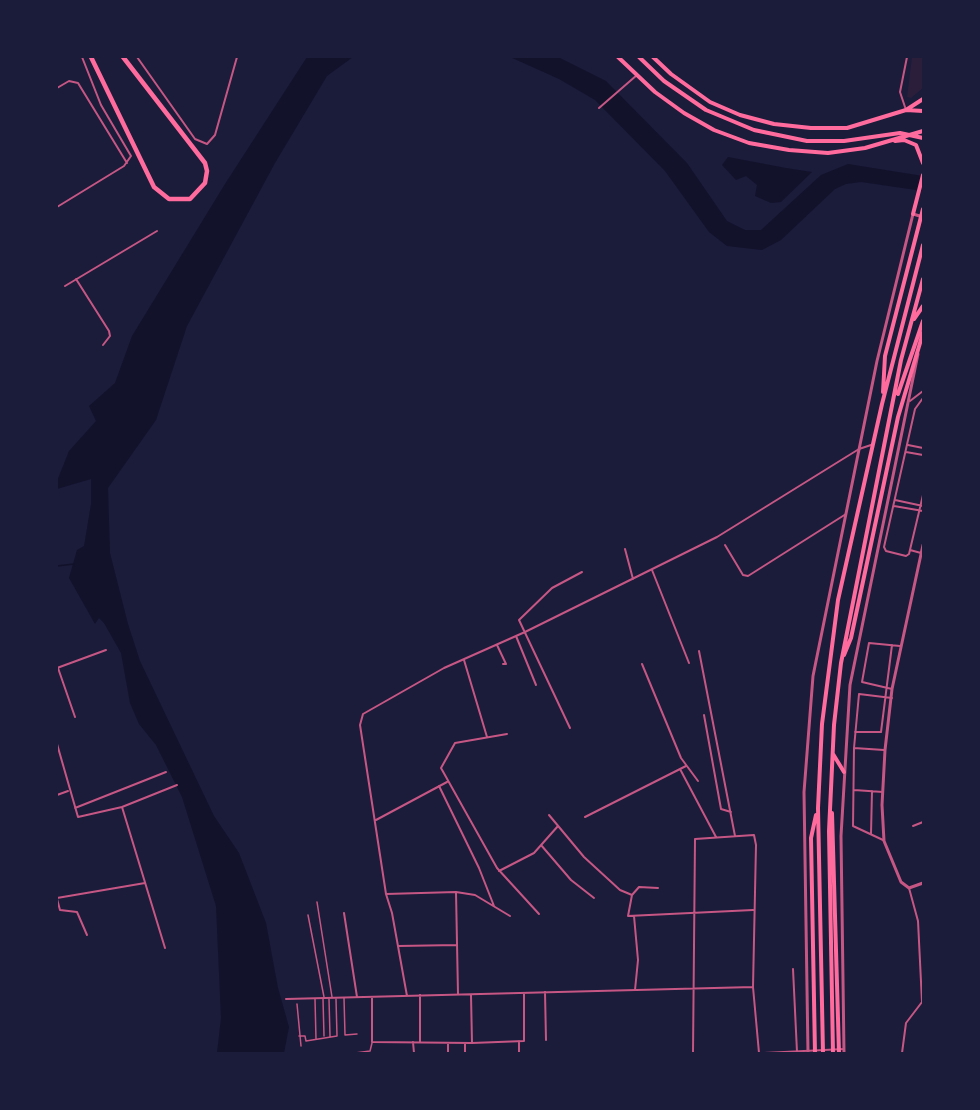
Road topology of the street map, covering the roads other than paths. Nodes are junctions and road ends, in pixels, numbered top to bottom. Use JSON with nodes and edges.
{"nodes":[{"id":1,"x":82,"y":57,"type":"edge"},
{"id":2,"x":91,"y":57,"type":"edge"},
{"id":3,"x":123,"y":57,"type":"edge"},
{"id":4,"x":138,"y":57,"type":"edge"},
{"id":5,"x":237,"y":57,"type":"edge"},
{"id":6,"x":618,"y":57,"type":"edge"},
{"id":7,"x":639,"y":57,"type":"edge"},
{"id":8,"x":653,"y":57,"type":"edge"},
{"id":9,"x":907,"y":57,"type":"edge"},
{"id":10,"x":637,"y":75,"type":"junction"},
{"id":11,"x":57,"y":88,"type":"edge"},
{"id":12,"x":923,"y":99,"type":"edge"},
{"id":13,"x":600,"y":107,"type":"dead end"},
{"id":14,"x":906,"y":110,"type":"junction"},
{"id":15,"x":923,"y":111,"type":"edge"},
{"id":16,"x":923,"y":130,"type":"edge"},
{"id":17,"x":923,"y":138,"type":"edge"},
{"id":18,"x":889,"y":141,"type":"junction"},
{"id":19,"x":127,"y":163,"type":"junction"},
{"id":20,"x":923,"y":163,"type":"edge"},
{"id":21,"x":923,"y":175,"type":"edge"},
{"id":22,"x":57,"y":207,"type":"edge"},
{"id":23,"x":914,"y":208,"type":"junction"},
{"id":24,"x":923,"y":210,"type":"edge"},
{"id":25,"x":913,"y":214,"type":"junction"},
{"id":26,"x":923,"y":217,"type":"edge"},
{"id":27,"x":157,"y":231,"type":"dead end"},
{"id":28,"x":923,"y":245,"type":"edge"},
{"id":29,"x":76,"y":279,"type":"junction"},
{"id":30,"x":923,"y":279,"type":"edge"},
{"id":31,"x":65,"y":286,"type":"dead end"},
{"id":32,"x":923,"y":306,"type":"edge"},
{"id":33,"x":923,"y":321,"type":"edge"},
{"id":34,"x":912,"y":322,"type":"junction"},
{"id":35,"x":923,"y":326,"type":"edge"},
{"id":36,"x":923,"y":333,"type":"edge"},
{"id":37,"x":103,"y":345,"type":"dead end"},
{"id":38,"x":923,"y":391,"type":"edge"},
{"id":39,"x":923,"y":398,"type":"edge"},
{"id":40,"x":910,"y":401,"type":"junction"},
{"id":41,"x":882,"y":404,"type":"junction"},
{"id":42,"x":894,"y":406,"type":"junction"},
{"id":43,"x":873,"y":444,"type":"junction"},
{"id":44,"x":907,"y":445,"type":"junction"},
{"id":45,"x":923,"y":448,"type":"edge"},
{"id":46,"x":859,"y":449,"type":"junction"},
{"id":47,"x":906,"y":452,"type":"junction"},
{"id":48,"x":923,"y":455,"type":"edge"},
{"id":49,"x":923,"y":495,"type":"edge"},
{"id":50,"x":895,"y":500,"type":"junction"},
{"id":51,"x":922,"y":505,"type":"edge"},
{"id":52,"x":894,"y":506,"type":"junction"},
{"id":53,"x":921,"y":511,"type":"edge"},
{"id":54,"x":846,"y":514,"type":"junction"},
{"id":55,"x":725,"y":545,"type":"dead end"},
{"id":56,"x":923,"y":545,"type":"edge"},
{"id":57,"x":625,"y":549,"type":"dead end"},
{"id":58,"x":910,"y":550,"type":"junction"},
{"id":59,"x":921,"y":553,"type":"junction"},
{"id":60,"x":652,"y":570,"type":"junction"},
{"id":61,"x":582,"y":572,"type":"dead end"},
{"id":62,"x":633,"y":579,"type":"junction"},
{"id":63,"x":525,"y":632,"type":"junction"},
{"id":64,"x":516,"y":636,"type":"junction"},
{"id":65,"x":496,"y":644,"type":"junction"},
{"id":66,"x":892,"y":645,"type":"junction"},
{"id":67,"x":900,"y":646,"type":"junction"},
{"id":68,"x":106,"y":650,"type":"dead end"},
{"id":69,"x":699,"y":651,"type":"dead end"},
{"id":70,"x":464,"y":660,"type":"junction"},
{"id":71,"x":689,"y":663,"type":"dead end"},
{"id":72,"x":841,"y":663,"type":"junction"},
{"id":73,"x":503,"y":664,"type":"dead end"},
{"id":74,"x":642,"y":664,"type":"dead end"},
{"id":75,"x":57,"y":668,"type":"edge"},
{"id":76,"x":536,"y":685,"type":"dead end"},
{"id":77,"x":886,"y":688,"type":"junction"},
{"id":78,"x":892,"y":689,"type":"junction"},
{"id":79,"x":884,"y":697,"type":"junction"},
{"id":80,"x":891,"y":698,"type":"junction"},
{"id":81,"x":704,"y":715,"type":"dead end"},
{"id":82,"x":75,"y":717,"type":"dead end"},
{"id":83,"x":570,"y":728,"type":"dead end"},
{"id":84,"x":855,"y":732,"type":"junction"},
{"id":85,"x":507,"y":734,"type":"dead end"},
{"id":86,"x":487,"y":737,"type":"junction"},
{"id":87,"x":57,"y":744,"type":"edge"},
{"id":88,"x":854,"y":748,"type":"junction"},
{"id":89,"x":885,"y":750,"type":"junction"},
{"id":90,"x":833,"y":753,"type":"junction"},
{"id":91,"x":686,"y":766,"type":"junction"},
{"id":92,"x":680,"y":769,"type":"junction"},
{"id":93,"x":166,"y":772,"type":"dead end"},
{"id":94,"x":844,"y":772,"type":"junction"},
{"id":95,"x":698,"y":781,"type":"dead end"},
{"id":96,"x":447,"y":782,"type":"junction"},
{"id":97,"x":177,"y":785,"type":"dead end"},
{"id":98,"x":439,"y":786,"type":"junction"},
{"id":99,"x":70,"y":790,"type":"junction"},
{"id":100,"x":854,"y":790,"type":"junction"},
{"id":101,"x":872,"y":791,"type":"junction"},
{"id":102,"x":883,"y":792,"type":"junction"},
{"id":103,"x":57,"y":795,"type":"edge"},
{"id":104,"x":831,"y":798,"type":"junction"},
{"id":105,"x":122,"y":807,"type":"junction"},
{"id":106,"x":75,"y":808,"type":"junction"},
{"id":107,"x":818,"y":808,"type":"junction"},
{"id":108,"x":731,"y":812,"type":"junction"},
{"id":109,"x":549,"y":815,"type":"dead end"},
{"id":110,"x":585,"y":817,"type":"dead end"},
{"id":111,"x":376,"y":820,"type":"junction"},
{"id":112,"x":923,"y":822,"type":"edge"},
{"id":113,"x":558,"y":826,"type":"junction"},
{"id":114,"x":913,"y":826,"type":"dead end"},
{"id":115,"x":871,"y":834,"type":"junction"},
{"id":116,"x":735,"y":836,"type":"junction"},
{"id":117,"x":716,"y":837,"type":"junction"},
{"id":118,"x":884,"y":840,"type":"junction"},
{"id":119,"x":541,"y":846,"type":"junction"},
{"id":120,"x":499,"y":871,"type":"junction"},
{"id":121,"x":145,"y":883,"type":"junction"},
{"id":122,"x":923,"y":883,"type":"edge"},
{"id":123,"x":658,"y":888,"type":"dead end"},
{"id":124,"x":909,"y":888,"type":"junction"},
{"id":125,"x":456,"y":892,"type":"junction"},
{"id":126,"x":386,"y":894,"type":"junction"},
{"id":127,"x":632,"y":895,"type":"junction"},
{"id":128,"x":57,"y":898,"type":"edge"},
{"id":129,"x":594,"y":898,"type":"dead end"},
{"id":130,"x":316,"y":902,"type":"dead end"},
{"id":131,"x":494,"y":907,"type":"junction"},
{"id":132,"x":753,"y":910,"type":"junction"},
{"id":133,"x":344,"y":913,"type":"dead end"},
{"id":134,"x":693,"y":913,"type":"junction"},
{"id":135,"x":539,"y":914,"type":"dead end"},
{"id":136,"x":308,"y":915,"type":"dead end"},
{"id":137,"x":510,"y":916,"type":"dead end"},
{"id":138,"x":634,"y":916,"type":"junction"},
{"id":139,"x":87,"y":935,"type":"dead end"},
{"id":140,"x":457,"y":945,"type":"junction"},
{"id":141,"x":398,"y":946,"type":"junction"},
{"id":142,"x":165,"y":948,"type":"dead end"},
{"id":143,"x":793,"y":969,"type":"dead end"},
{"id":144,"x":753,"y":987,"type":"junction"},
{"id":145,"x":694,"y":989,"type":"junction"},
{"id":146,"x":635,"y":990,"type":"junction"},
{"id":147,"x":545,"y":992,"type":"junction"},
{"id":148,"x":459,"y":994,"type":"junction"},
{"id":149,"x":471,"y":994,"type":"junction"},
{"id":150,"x":524,"y":994,"type":"junction"},
{"id":151,"x":420,"y":995,"type":"junction"},
{"id":152,"x":408,"y":996,"type":"junction"},
{"id":153,"x":344,"y":997,"type":"junction"},
{"id":154,"x":357,"y":997,"type":"junction"},
{"id":155,"x":372,"y":997,"type":"junction"},
{"id":156,"x":315,"y":998,"type":"junction"},
{"id":157,"x":324,"y":998,"type":"junction"},
{"id":158,"x":330,"y":998,"type":"junction"},
{"id":159,"x":336,"y":998,"type":"junction"},
{"id":160,"x":286,"y":999,"type":"dead end"},
{"id":161,"x":923,"y":1002,"type":"edge"},
{"id":162,"x":297,"y":1004,"type":"dead end"},
{"id":163,"x":357,"y":1034,"type":"dead end"},
{"id":164,"x":299,"y":1036,"type":"junction"},
{"id":165,"x":330,"y":1037,"type":"junction"},
{"id":166,"x":324,"y":1038,"type":"junction"},
{"id":167,"x":316,"y":1039,"type":"junction"},
{"id":168,"x":546,"y":1040,"type":"dead end"},
{"id":169,"x":519,"y":1041,"type":"junction"},
{"id":170,"x":372,"y":1042,"type":"junction"},
{"id":171,"x":413,"y":1042,"type":"junction"},
{"id":172,"x":420,"y":1042,"type":"junction"},
{"id":173,"x":448,"y":1043,"type":"junction"},
{"id":174,"x":465,"y":1043,"type":"junction"},
{"id":175,"x":472,"y":1043,"type":"junction"},
{"id":176,"x":301,"y":1047,"type":"dead end"},
{"id":177,"x":841,"y":1051,"type":"edge"},
{"id":178,"x":797,"y":1052,"type":"junction"},
{"id":179,"x":808,"y":1052,"type":"edge"},
{"id":180,"x":815,"y":1052,"type":"edge"},
{"id":181,"x":355,"y":1053,"type":"edge"},
{"id":182,"x":414,"y":1053,"type":"edge"},
{"id":183,"x":448,"y":1053,"type":"edge"},
{"id":184,"x":465,"y":1053,"type":"edge"},
{"id":185,"x":519,"y":1053,"type":"edge"},
{"id":186,"x":693,"y":1053,"type":"edge"},
{"id":187,"x":759,"y":1053,"type":"edge"},
{"id":188,"x":764,"y":1053,"type":"edge"},
{"id":189,"x":823,"y":1053,"type":"edge"},
{"id":190,"x":833,"y":1053,"type":"edge"},
{"id":191,"x":902,"y":1053,"type":"edge"},
{"id":192,"x":918,"y":1053,"type":"edge"},
{"id":193,"x":923,"y":1053,"type":"edge"}],
"edges":[{"from":1,"to":19,"type":"street"},
{"from":2,"to":3,"type":"highway"},
{"from":4,"to":5,"type":"street"},
{"from":6,"to":10,"type":"highway"},
{"from":7,"to":17,"type":"highway"},
{"from":8,"to":14,"type":"highway"},
{"from":9,"to":14,"type":"street"},
{"from":10,"to":13,"type":"street"},
{"from":10,"to":18,"type":"highway"},
{"from":11,"to":19,"type":"street"},
{"from":12,"to":14,"type":"highway"},
{"from":14,"to":15,"type":"highway"},
{"from":16,"to":18,"type":"highway"},
{"from":18,"to":20,"type":"highway"},
{"from":19,"to":22,"type":"street"},
{"from":21,"to":23,"type":"highway"},
{"from":23,"to":24,"type":"street"},
{"from":23,"to":25,"type":"highway"},
{"from":24,"to":41,"type":"highway"},
{"from":25,"to":26,"type":"street"},
{"from":25,"to":46,"type":"street"},
{"from":27,"to":29,"type":"street"},
{"from":28,"to":41,"type":"highway"},
{"from":29,"to":31,"type":"street"},
{"from":29,"to":37,"type":"street"},
{"from":30,"to":34,"type":"highway"},
{"from":32,"to":34,"type":"highway"},
{"from":33,"to":42,"type":"highway"},
{"from":34,"to":42,"type":"highway"},
{"from":35,"to":40,"type":"street"},
{"from":36,"to":72,"type":"highway"},
{"from":38,"to":40,"type":"street"},
{"from":39,"to":44,"type":"street"},
{"from":40,"to":94,"type":"street"},
{"from":41,"to":43,"type":"highway"},
{"from":42,"to":72,"type":"highway"},
{"from":43,"to":46,"type":"street"},
{"from":43,"to":107,"type":"highway"},
{"from":44,"to":45,"type":"street"},
{"from":44,"to":47,"type":"street"},
{"from":46,"to":54,"type":"street"},
{"from":46,"to":60,"type":"street"},
{"from":47,"to":48,"type":"street"},
{"from":47,"to":50,"type":"street"},
{"from":49,"to":51,"type":"street"},
{"from":50,"to":51,"type":"street"},
{"from":50,"to":52,"type":"street"},
{"from":51,"to":53,"type":"street"},
{"from":52,"to":53,"type":"street"},
{"from":52,"to":58,"type":"street"},
{"from":53,"to":58,"type":"street"},
{"from":54,"to":55,"type":"street"},
{"from":54,"to":179,"type":"street"},
{"from":56,"to":59,"type":"street"},
{"from":57,"to":62,"type":"street"},
{"from":58,"to":59,"type":"street"},
{"from":59,"to":67,"type":"street"},
{"from":60,"to":62,"type":"street"},
{"from":60,"to":71,"type":"street"},
{"from":61,"to":63,"type":"street"},
{"from":62,"to":63,"type":"street"},
{"from":63,"to":64,"type":"street"},
{"from":63,"to":83,"type":"street"},
{"from":64,"to":65,"type":"street"},
{"from":64,"to":76,"type":"street"},
{"from":65,"to":70,"type":"street"},
{"from":65,"to":73,"type":"street"},
{"from":66,"to":67,"type":"street"},
{"from":66,"to":77,"type":"street"},
{"from":66,"to":77,"type":"street"},
{"from":67,"to":78,"type":"street"},
{"from":68,"to":75,"type":"street"},
{"from":69,"to":108,"type":"street"},
{"from":70,"to":86,"type":"street"},
{"from":70,"to":111,"type":"street"},
{"from":72,"to":90,"type":"highway"},
{"from":74,"to":91,"type":"street"},
{"from":75,"to":82,"type":"street"},
{"from":77,"to":78,"type":"street"},
{"from":77,"to":79,"type":"street"},
{"from":78,"to":80,"type":"street"},
{"from":79,"to":80,"type":"street"},
{"from":79,"to":84,"type":"street"},
{"from":79,"to":84,"type":"street"},
{"from":80,"to":89,"type":"street"},
{"from":81,"to":108,"type":"street"},
{"from":84,"to":88,"type":"street"},
{"from":85,"to":86,"type":"street"},
{"from":86,"to":96,"type":"street"},
{"from":87,"to":99,"type":"street"},
{"from":88,"to":89,"type":"street"},
{"from":88,"to":100,"type":"street"},
{"from":89,"to":102,"type":"street"},
{"from":90,"to":94,"type":"highway"},
{"from":90,"to":104,"type":"highway"},
{"from":91,"to":92,"type":"street"},
{"from":91,"to":95,"type":"street"},
{"from":92,"to":110,"type":"street"},
{"from":92,"to":117,"type":"street"},
{"from":93,"to":106,"type":"street"},
{"from":94,"to":177,"type":"street"},
{"from":96,"to":98,"type":"street"},
{"from":96,"to":120,"type":"street"},
{"from":97,"to":105,"type":"street"},
{"from":98,"to":111,"type":"street"},
{"from":98,"to":131,"type":"street"},
{"from":99,"to":103,"type":"street"},
{"from":99,"to":106,"type":"street"},
{"from":100,"to":101,"type":"street"},
{"from":100,"to":115,"type":"street"},
{"from":101,"to":102,"type":"street"},
{"from":101,"to":115,"type":"street"},
{"from":102,"to":118,"type":"street"},
{"from":104,"to":177,"type":"highway"},
{"from":104,"to":190,"type":"highway"},
{"from":105,"to":106,"type":"street"},
{"from":105,"to":121,"type":"street"},
{"from":107,"to":180,"type":"highway"},
{"from":107,"to":189,"type":"highway"},
{"from":108,"to":116,"type":"street"},
{"from":109,"to":113,"type":"street"},
{"from":111,"to":126,"type":"street"},
{"from":112,"to":114,"type":"street"},
{"from":113,"to":119,"type":"street"},
{"from":113,"to":127,"type":"street"},
{"from":115,"to":118,"type":"street"},
{"from":116,"to":117,"type":"street"},
{"from":116,"to":132,"type":"street"},
{"from":117,"to":134,"type":"street"},
{"from":118,"to":124,"type":"street"},
{"from":119,"to":120,"type":"street"},
{"from":119,"to":129,"type":"street"},
{"from":120,"to":135,"type":"street"},
{"from":121,"to":128,"type":"street"},
{"from":121,"to":142,"type":"street"},
{"from":122,"to":124,"type":"street"},
{"from":123,"to":127,"type":"street"},
{"from":124,"to":161,"type":"street"},
{"from":125,"to":126,"type":"street"},
{"from":125,"to":131,"type":"street"},
{"from":125,"to":140,"type":"street"},
{"from":126,"to":141,"type":"street"},
{"from":127,"to":138,"type":"street"},
{"from":128,"to":139,"type":"street"},
{"from":130,"to":158,"type":"street"},
{"from":131,"to":137,"type":"street"},
{"from":132,"to":134,"type":"street"},
{"from":132,"to":144,"type":"street"},
{"from":133,"to":154,"type":"street"},
{"from":134,"to":138,"type":"street"},
{"from":134,"to":145,"type":"street"},
{"from":136,"to":157,"type":"street"},
{"from":138,"to":146,"type":"street"},
{"from":140,"to":141,"type":"street"},
{"from":140,"to":148,"type":"street"},
{"from":141,"to":152,"type":"street"},
{"from":143,"to":178,"type":"street"},
{"from":144,"to":145,"type":"street"},
{"from":144,"to":187,"type":"street"},
{"from":145,"to":146,"type":"street"},
{"from":145,"to":186,"type":"street"},
{"from":146,"to":147,"type":"street"},
{"from":147,"to":150,"type":"street"},
{"from":147,"to":168,"type":"street"},
{"from":148,"to":149,"type":"street"},
{"from":148,"to":151,"type":"street"},
{"from":149,"to":150,"type":"street"},
{"from":149,"to":175,"type":"street"},
{"from":150,"to":169,"type":"street"},
{"from":151,"to":152,"type":"street"},
{"from":151,"to":172,"type":"street"},
{"from":152,"to":155,"type":"street"},
{"from":153,"to":154,"type":"street"},
{"from":153,"to":159,"type":"street"},
{"from":153,"to":163,"type":"street"},
{"from":154,"to":155,"type":"street"},
{"from":155,"to":170,"type":"street"},
{"from":156,"to":157,"type":"street"},
{"from":156,"to":160,"type":"street"},
{"from":156,"to":167,"type":"street"},
{"from":157,"to":158,"type":"street"},
{"from":157,"to":166,"type":"street"},
{"from":158,"to":159,"type":"street"},
{"from":158,"to":165,"type":"street"},
{"from":159,"to":165,"type":"street"},
{"from":161,"to":191,"type":"street"},
{"from":162,"to":164,"type":"street"},
{"from":164,"to":167,"type":"street"},
{"from":164,"to":176,"type":"street"},
{"from":165,"to":166,"type":"street"},
{"from":166,"to":167,"type":"street"},
{"from":169,"to":175,"type":"street"},
{"from":169,"to":185,"type":"street"},
{"from":170,"to":171,"type":"street"},
{"from":170,"to":181,"type":"street"},
{"from":171,"to":172,"type":"street"},
{"from":171,"to":182,"type":"street"},
{"from":172,"to":173,"type":"street"},
{"from":173,"to":174,"type":"street"},
{"from":173,"to":183,"type":"street"},
{"from":174,"to":175,"type":"street"},
{"from":174,"to":184,"type":"street"},
{"from":177,"to":180,"type":"street"},
{"from":178,"to":179,"type":"street"},
{"from":178,"to":188,"type":"street"},
{"from":179,"to":180,"type":"street"},
{"from":192,"to":193,"type":"street"}]}
